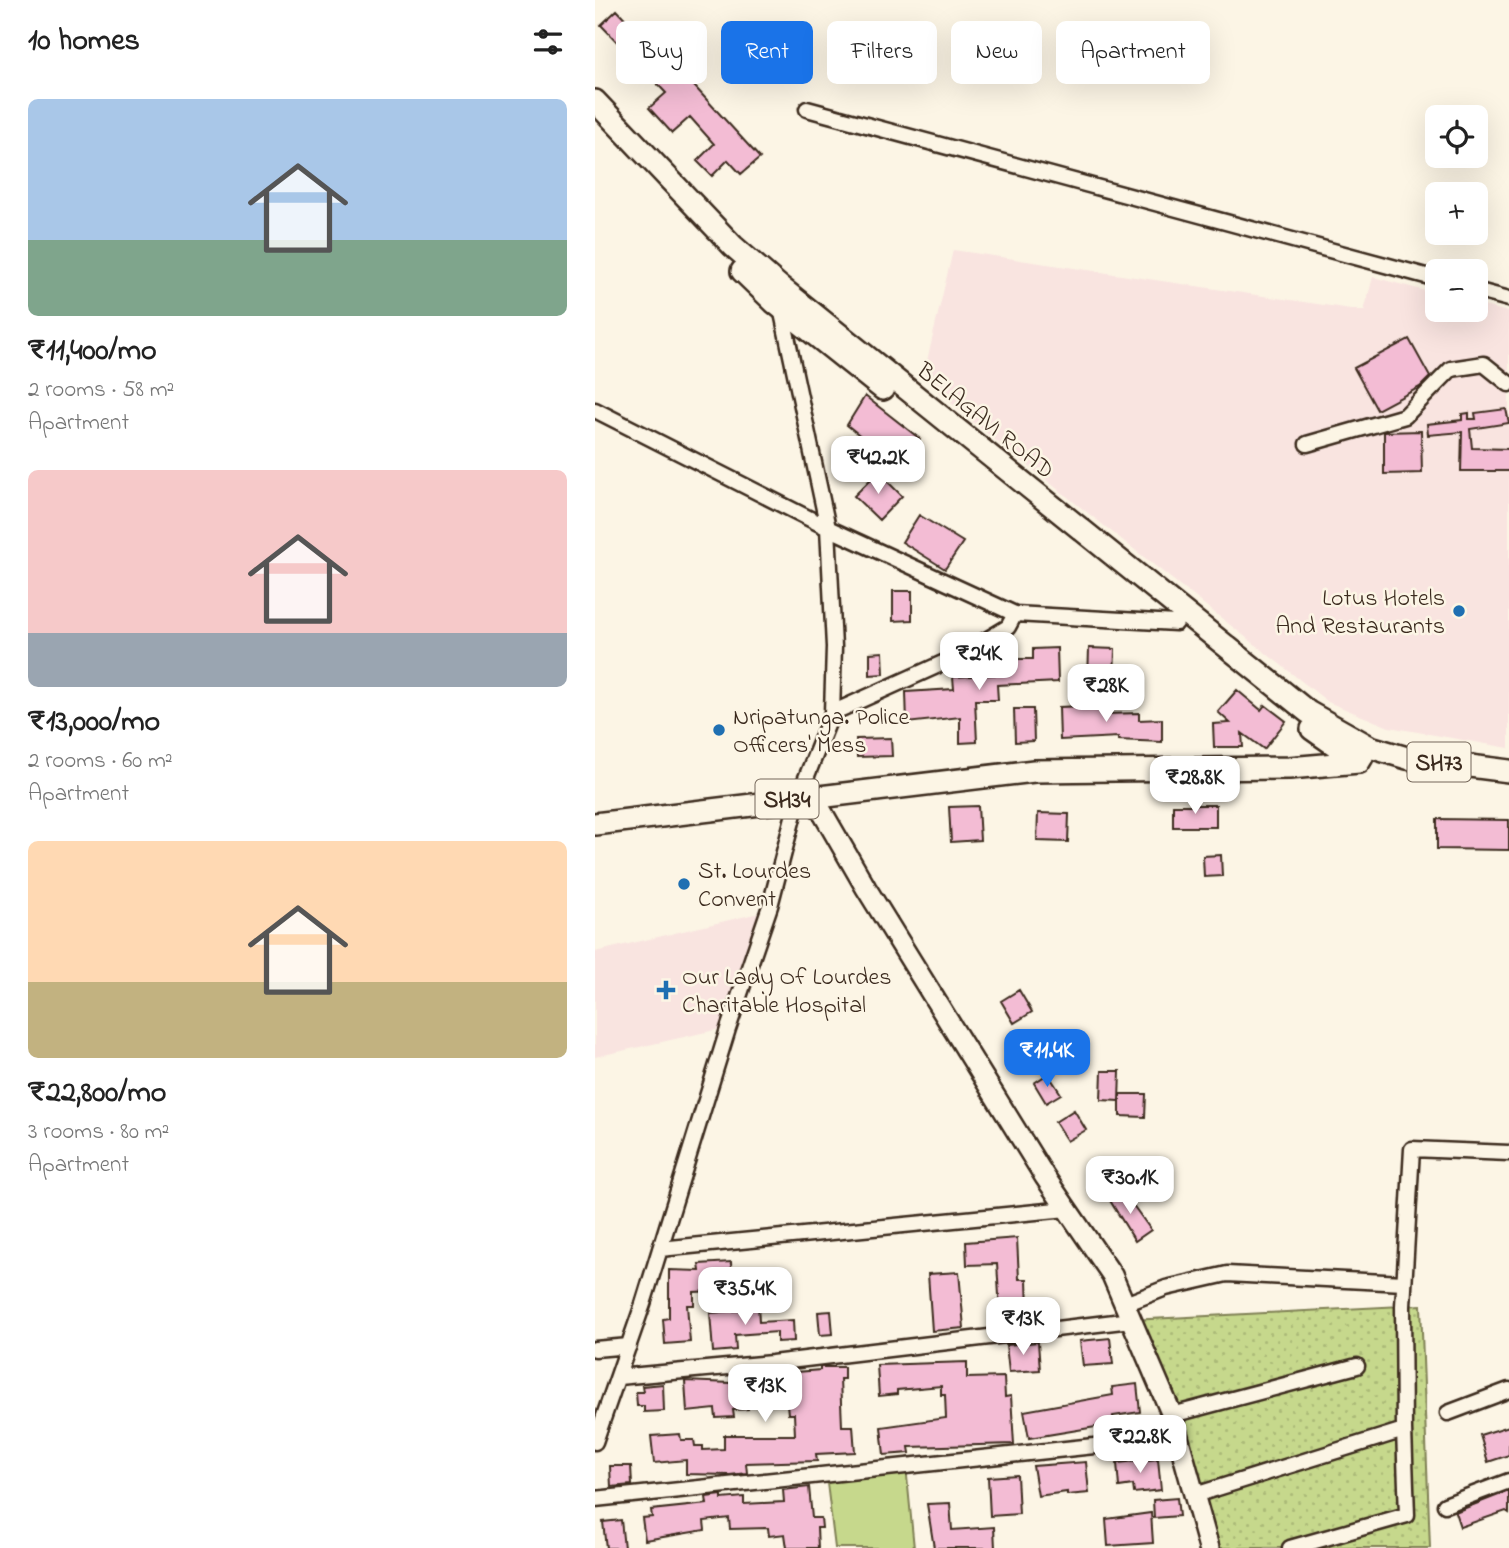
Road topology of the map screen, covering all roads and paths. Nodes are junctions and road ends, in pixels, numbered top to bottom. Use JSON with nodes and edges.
{"nodes":[{"id":1,"x":595,"y":101,"type":"edge"},
{"id":2,"x":807,"y":109,"type":"dead end"},
{"id":3,"x":595,"y":122,"type":"edge"},
{"id":4,"x":1425,"y":276,"type":"edge"},
{"id":5,"x":1488,"y":293,"type":"edge"},
{"id":6,"x":1509,"y":299,"type":"edge"},
{"id":7,"x":781,"y":307,"type":"junction"},
{"id":8,"x":1509,"y":384,"type":"edge"},
{"id":9,"x":595,"y":410,"type":"edge"},
{"id":10,"x":1307,"y":444,"type":"dead end"},
{"id":11,"x":828,"y":528,"type":"junction"},
{"id":12,"x":1015,"y":614,"type":"junction"},
{"id":13,"x":1175,"y":623,"type":"junction"},
{"id":14,"x":832,"y":713,"type":"junction"},
{"id":15,"x":1365,"y":754,"type":"junction"},
{"id":16,"x":1509,"y":771,"type":"edge"},
{"id":17,"x":806,"y":797,"type":"junction"},
{"id":18,"x":595,"y":824,"type":"edge"},
{"id":19,"x":1509,"y":1153,"type":"edge"},
{"id":20,"x":1067,"y":1209,"type":"junction"},
{"id":21,"x":660,"y":1249,"type":"junction"},
{"id":22,"x":1404,"y":1283,"type":"junction"},
{"id":23,"x":1128,"y":1312,"type":"junction"},
{"id":24,"x":629,"y":1346,"type":"junction"},
{"id":25,"x":595,"y":1349,"type":"edge"},
{"id":26,"x":1357,"y":1366,"type":"dead end"},
{"id":27,"x":618,"y":1377,"type":"junction"},
{"id":28,"x":1509,"y":1390,"type":"edge"},
{"id":29,"x":1448,"y":1413,"type":"dead end"},
{"id":30,"x":1172,"y":1415,"type":"junction"},
{"id":31,"x":1404,"y":1430,"type":"junction"},
{"id":32,"x":597,"y":1433,"type":"edge"},
{"id":33,"x":1179,"y":1437,"type":"junction"},
{"id":34,"x":1509,"y":1481,"type":"edge"},
{"id":35,"x":1195,"y":1495,"type":"junction"},
{"id":36,"x":595,"y":1499,"type":"edge"},
{"id":37,"x":1445,"y":1505,"type":"dead end"},
{"id":38,"x":1209,"y":1548,"type":"edge"},
{"id":39,"x":1290,"y":1548,"type":"edge"}],
"edges":[{"from":1,"to":15,"type":"main road","name":"BELAGAVI ROAD","number":"SH73"},
{"from":2,"to":4,"type":"street"},
{"from":3,"to":7,"type":"main road"},
{"from":5,"to":6,"type":"street"},
{"from":7,"to":11,"type":"street"},
{"from":7,"to":13,"type":"main road"},
{"from":8,"to":10,"type":"street"},
{"from":9,"to":11,"type":"street"},
{"from":11,"to":12,"type":"street"},
{"from":11,"to":14,"type":"street"},
{"from":12,"to":13,"type":"street"},
{"from":12,"to":14,"type":"street"},
{"from":13,"to":15,"type":"main road"},
{"from":14,"to":17,"type":"street"},
{"from":15,"to":16,"type":"main road","number":"SH73"},
{"from":15,"to":17,"type":"main road","number":"SH34"},
{"from":17,"to":18,"type":"main road","number":"SH34"},
{"from":17,"to":20,"type":"street"},
{"from":17,"to":21,"type":"street"},
{"from":19,"to":22,"type":"street"},
{"from":20,"to":21,"type":"street"},
{"from":20,"to":23,"type":"street"},
{"from":21,"to":24,"type":"street"},
{"from":22,"to":23,"type":"street"},
{"from":22,"to":31,"type":"street"},
{"from":23,"to":27,"type":"street"},
{"from":23,"to":30,"type":"street"},
{"from":24,"to":25,"type":"street"},
{"from":24,"to":27,"type":"street"},
{"from":26,"to":30,"type":"street"},
{"from":27,"to":32,"type":"street"},
{"from":28,"to":29,"type":"street"},
{"from":30,"to":33,"type":"street"},
{"from":31,"to":35,"type":"street"},
{"from":31,"to":39,"type":"street"},
{"from":33,"to":35,"type":"street"},
{"from":33,"to":36,"type":"street"},
{"from":34,"to":37,"type":"street"},
{"from":35,"to":38,"type":"street"}]}
